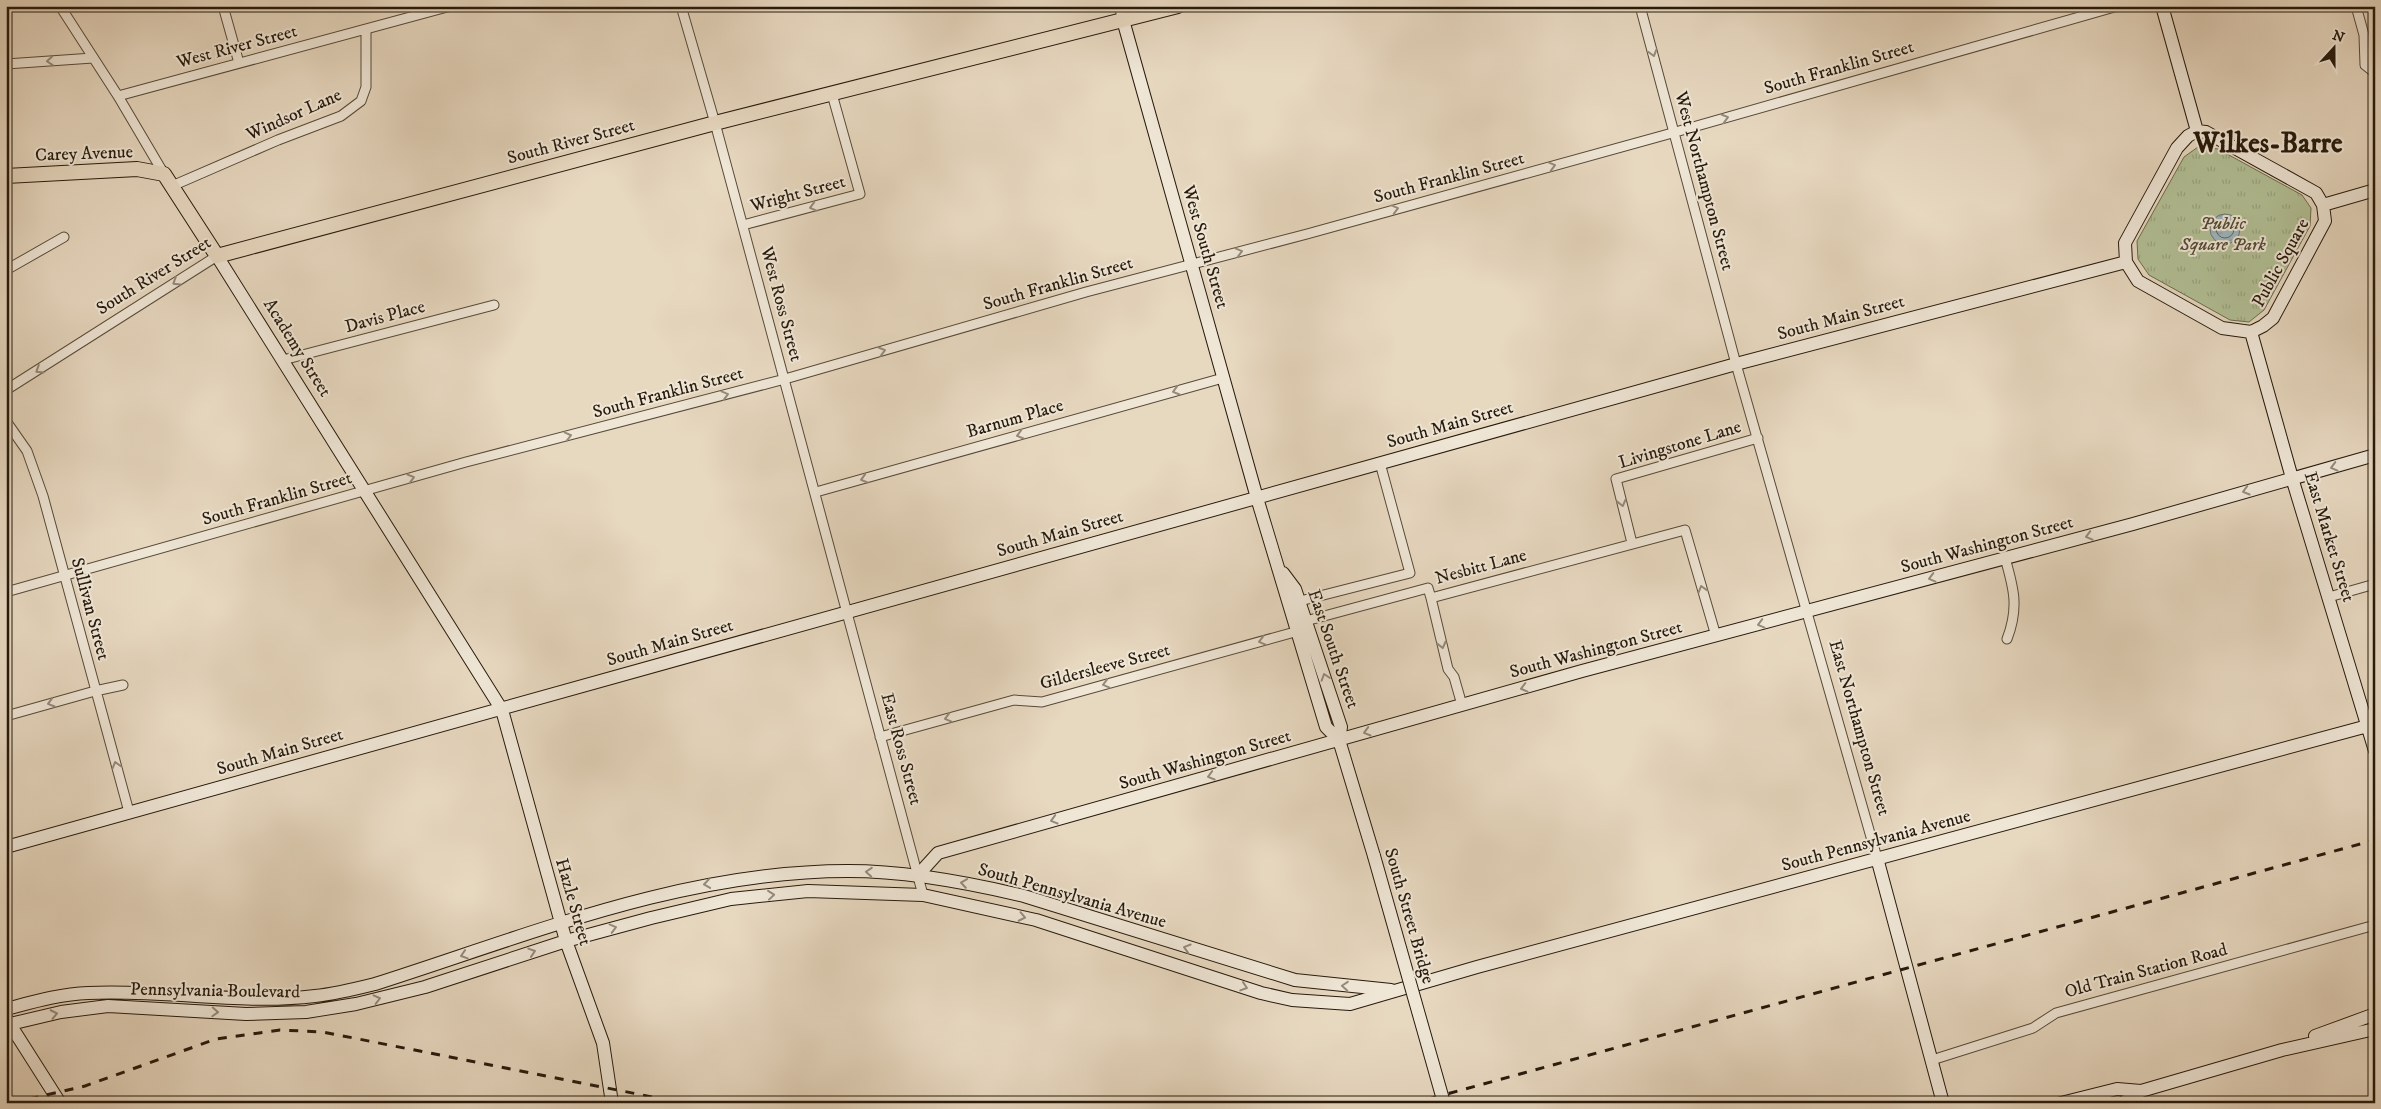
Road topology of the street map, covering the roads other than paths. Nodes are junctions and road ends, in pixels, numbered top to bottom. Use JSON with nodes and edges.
{"nodes":[{"id":1,"x":60,"y":6,"type":"edge"},
{"id":2,"x":223,"y":6,"type":"edge"},
{"id":3,"x":451,"y":6,"type":"edge"},
{"id":4,"x":681,"y":6,"type":"edge"},
{"id":5,"x":1178,"y":6,"type":"edge"},
{"id":6,"x":1640,"y":6,"type":"edge"},
{"id":7,"x":2118,"y":6,"type":"edge"},
{"id":8,"x":2162,"y":6,"type":"edge"},
{"id":9,"x":2356,"y":6,"type":"edge"},
{"id":10,"x":421,"y":10,"type":"edge"},
{"id":11,"x":1120,"y":13,"type":"edge"},
{"id":12,"x":366,"y":29,"type":"junction"},
{"id":13,"x":93,"y":58,"type":"junction"},
{"id":14,"x":239,"y":63,"type":"junction"},
{"id":15,"x":6,"y":64,"type":"edge"},
{"id":16,"x":2375,"y":73,"type":"edge"},
{"id":17,"x":832,"y":94,"type":"junction"},
{"id":18,"x":118,"y":96,"type":"junction"},
{"id":19,"x":716,"y":123,"type":"junction"},
{"id":20,"x":2197,"y":131,"type":"junction"},
{"id":21,"x":1675,"y":132,"type":"junction"},
{"id":22,"x":164,"y":174,"type":"junction"},
{"id":23,"x":6,"y":176,"type":"edge"},
{"id":24,"x":172,"y":186,"type":"junction"},
{"id":25,"x":2375,"y":190,"type":"edge"},
{"id":26,"x":2323,"y":205,"type":"junction"},
{"id":27,"x":743,"y":225,"type":"junction"},
{"id":28,"x":64,"y":237,"type":"dead end"},
{"id":29,"x":217,"y":256,"type":"junction"},
{"id":30,"x":2126,"y":262,"type":"junction"},
{"id":31,"x":1192,"y":265,"type":"junction"},
{"id":32,"x":6,"y":270,"type":"edge"},
{"id":33,"x":494,"y":305,"type":"dead end"},
{"id":34,"x":2251,"y":332,"type":"junction"},
{"id":35,"x":283,"y":360,"type":"junction"},
{"id":36,"x":1736,"y":364,"type":"junction"},
{"id":37,"x":1223,"y":378,"type":"junction"},
{"id":38,"x":785,"y":379,"type":"junction"},
{"id":39,"x":6,"y":390,"type":"edge"},
{"id":40,"x":6,"y":421,"type":"edge"},
{"id":41,"x":1758,"y":438,"type":"junction"},
{"id":42,"x":2375,"y":455,"type":"edge"},
{"id":43,"x":1380,"y":463,"type":"junction"},
{"id":44,"x":2292,"y":478,"type":"junction"},
{"id":45,"x":364,"y":491,"type":"junction"},
{"id":46,"x":816,"y":492,"type":"junction"},
{"id":47,"x":1257,"y":498,"type":"junction"},
{"id":48,"x":1632,"y":543,"type":"junction"},
{"id":49,"x":2005,"y":558,"type":"junction"},
{"id":50,"x":1281,"y":572,"type":"junction"},
{"id":51,"x":64,"y":576,"type":"junction"},
{"id":52,"x":2375,"y":584,"type":"edge"},
{"id":53,"x":6,"y":592,"type":"edge"},
{"id":54,"x":2329,"y":597,"type":"junction"},
{"id":55,"x":1430,"y":598,"type":"junction"},
{"id":56,"x":1300,"y":601,"type":"junction"},
{"id":57,"x":848,"y":611,"type":"junction"},
{"id":58,"x":1808,"y":611,"type":"junction"},
{"id":59,"x":1301,"y":626,"type":"junction"},
{"id":60,"x":1716,"y":636,"type":"junction"},
{"id":61,"x":2007,"y":639,"type":"dead end"},
{"id":62,"x":123,"y":685,"type":"dead end"},
{"id":63,"x":95,"y":691,"type":"junction"},
{"id":64,"x":1462,"y":705,"type":"junction"},
{"id":65,"x":502,"y":710,"type":"junction"},
{"id":66,"x":6,"y":716,"type":"edge"},
{"id":67,"x":2371,"y":725,"type":"edge"},
{"id":68,"x":880,"y":736,"type":"junction"},
{"id":69,"x":1339,"y":740,"type":"junction"},
{"id":70,"x":2375,"y":751,"type":"edge"},
{"id":71,"x":129,"y":812,"type":"junction"},
{"id":72,"x":6,"y":847,"type":"edge"},
{"id":73,"x":1877,"y":858,"type":"junction"},
{"id":74,"x":918,"y":875,"type":"junction"},
{"id":75,"x":924,"y":895,"type":"junction"},
{"id":76,"x":560,"y":922,"type":"junction"},
{"id":77,"x":2375,"y":925,"type":"edge"},
{"id":78,"x":566,"y":941,"type":"junction"},
{"id":79,"x":1393,"y":990,"type":"junction"},
{"id":80,"x":6,"y":1009,"type":"edge"},
{"id":81,"x":2375,"y":1014,"type":"edge"},
{"id":82,"x":7,"y":1022,"type":"edge"},
{"id":83,"x":2375,"y":1029,"type":"edge"},
{"id":84,"x":2282,"y":1050,"type":"junction"},
{"id":85,"x":1932,"y":1060,"type":"junction"},
{"id":86,"x":2141,"y":1091,"type":"junction"},
{"id":87,"x":60,"y":1103,"type":"edge"},
{"id":88,"x":612,"y":1103,"type":"edge"},
{"id":89,"x":1444,"y":1103,"type":"edge"},
{"id":90,"x":1943,"y":1103,"type":"edge"},
{"id":91,"x":2061,"y":1103,"type":"edge"},
{"id":92,"x":2123,"y":1103,"type":"edge"}],
"edges":[{"from":1,"to":13,"type":"street","name":"Academy Street"},
{"from":2,"to":14,"type":"street"},
{"from":3,"to":10,"type":"street","name":"West River Street"},
{"from":4,"to":19,"type":"street","name":"West Ross Street"},
{"from":5,"to":11,"type":"main road","name":"South River Street"},
{"from":6,"to":21,"type":"street","name":"West Northampton Street","one_way":true},
{"from":21,"to":7,"type":"street","name":"South Franklin Street","one_way":true},
{"from":8,"to":20,"type":"main road"},
{"from":9,"to":16,"type":"street"},
{"from":10,"to":12,"type":"street","name":"West River Street"},
{"from":11,"to":17,"type":"main road","name":"South River Street"},
{"from":11,"to":31,"type":"main road","name":"West South Street"},
{"from":12,"to":14,"type":"street","name":"West River Street"},
{"from":12,"to":24,"type":"street","name":"Windsor Lane"},
{"from":13,"to":15,"type":"street","one_way":true},
{"from":13,"to":18,"type":"street","name":"Academy Street"},
{"from":14,"to":18,"type":"street","name":"West River Street"},
{"from":17,"to":19,"type":"main road","name":"South River Street"},
{"from":17,"to":27,"type":"street","name":"Wright Street","one_way":true},
{"from":18,"to":22,"type":"street","name":"Academy Street"},
{"from":19,"to":27,"type":"street","name":"West Ross Street"},
{"from":19,"to":29,"type":"main road","name":"South River Street"},
{"from":20,"to":26,"type":"main road","name":"Public Square"},
{"from":20,"to":30,"type":"main road"},
{"from":31,"to":21,"type":"street","name":"South Franklin Street","one_way":true},
{"from":21,"to":36,"type":"street","name":"West Northampton Street"},
{"from":22,"to":23,"type":"main road","name":"Carey Avenue"},
{"from":22,"to":24,"type":"main road","name":"Academy Street"},
{"from":24,"to":29,"type":"main road","name":"Academy Street"},
{"from":25,"to":26,"type":"main road"},
{"from":26,"to":34,"type":"main road","name":"Public Square"},
{"from":27,"to":38,"type":"street","name":"West Ross Street"},
{"from":28,"to":32,"type":"street"},
{"from":29,"to":35,"type":"main road","name":"Academy Street"},
{"from":29,"to":39,"type":"street","name":"South River Street","one_way":true},
{"from":30,"to":34,"type":"main road","name":"Public Square"},
{"from":30,"to":36,"type":"main road","name":"South Main Street"},
{"from":31,"to":37,"type":"main road","name":"West South Street"},
{"from":38,"to":31,"type":"street","name":"South Franklin Street","one_way":true},
{"from":33,"to":35,"type":"street","name":"Davis Place"},
{"from":34,"to":44,"type":"main road","name":"East Market Street"},
{"from":35,"to":45,"type":"main road","name":"Academy Street"},
{"from":36,"to":41,"type":"street","name":"East Northampton Street"},
{"from":36,"to":43,"type":"main road","name":"South Main Street"},
{"from":37,"to":46,"type":"street","name":"Barnum Place","one_way":true},
{"from":37,"to":47,"type":"main road","name":"West South Street"},
{"from":45,"to":38,"type":"street","name":"South Franklin Street","one_way":true},
{"from":38,"to":46,"type":"street","name":"West Ross Street"},
{"from":40,"to":51,"type":"street","name":"Sullivan Street"},
{"from":41,"to":48,"type":"street","name":"Livingstone Lane","one_way":true},
{"from":41,"to":58,"type":"street","name":"East Northampton Street"},
{"from":42,"to":44,"type":"main road","name":"South Washington Street","one_way":true},
{"from":43,"to":47,"type":"main road","name":"South Main Street"},
{"from":43,"to":56,"type":"street"},
{"from":44,"to":49,"type":"main road","name":"South Washington Street","one_way":true},
{"from":44,"to":54,"type":"main road","name":"East Market Street"},
{"from":45,"to":51,"type":"street","name":"South Franklin Street"},
{"from":45,"to":65,"type":"main road","name":"Academy Street"},
{"from":46,"to":57,"type":"street","name":"West Ross Street"},
{"from":47,"to":50,"type":"main road","name":"East South Street"},
{"from":47,"to":57,"type":"main road","name":"South Main Street"},
{"from":48,"to":55,"type":"street","name":"Nesbitt Lane"},
{"from":60,"to":48,"type":"street","name":"Nesbitt Lane","one_way":true},
{"from":49,"to":58,"type":"main road","name":"South Washington Street","one_way":true},
{"from":49,"to":61,"type":"street"},
{"from":50,"to":56,"type":"main road","name":"East South Street"},
{"from":50,"to":59,"type":"main road","name":"East South Street"},
{"from":51,"to":53,"type":"street","name":"South Franklin Street"},
{"from":51,"to":63,"type":"street","name":"Sullivan Street"},
{"from":52,"to":54,"type":"street"},
{"from":54,"to":67,"type":"main road","name":"East Market Street"},
{"from":55,"to":59,"type":"street","name":"Nesbitt Lane"},
{"from":55,"to":64,"type":"street","one_way":true},
{"from":56,"to":59,"type":"main road","name":"East South Street"},
{"from":57,"to":65,"type":"main road","name":"South Main Street"},
{"from":57,"to":68,"type":"street","name":"East Ross Street"},
{"from":58,"to":60,"type":"main road","name":"South Washington Street","one_way":true},
{"from":58,"to":73,"type":"street","name":"East Northampton Street"},
{"from":59,"to":68,"type":"street","name":"Gildersleeve Street","one_way":true},
{"from":59,"to":69,"type":"main road","name":"East South Street"},
{"from":60,"to":64,"type":"main road","name":"South Washington Street","one_way":true},
{"from":62,"to":63,"type":"street"},
{"from":63,"to":66,"type":"street","one_way":true},
{"from":71,"to":63,"type":"street","name":"Sullivan Street","one_way":true},
{"from":64,"to":69,"type":"main road","name":"South Washington Street","one_way":true},
{"from":65,"to":71,"type":"main road","name":"South Main Street"},
{"from":65,"to":76,"type":"main road","name":"Hazle Street"},
{"from":67,"to":70,"type":"main road","name":"East Market Street"},
{"from":67,"to":73,"type":"main road","name":"South Pennsylvania Avenue"},
{"from":68,"to":74,"type":"street","name":"East Ross Street"},
{"from":69,"to":74,"type":"main road","name":"South Washington Street","one_way":true},
{"from":69,"to":89,"type":"main road","name":"South Street Bridge","bridge":true},
{"from":71,"to":72,"type":"main road","name":"South Main Street"},
{"from":73,"to":79,"type":"main road","name":"South Pennsylvania Avenue"},
{"from":73,"to":85,"type":"main road","name":"East Northampton Street"},
{"from":74,"to":75,"type":"street","name":"East Ross Street"},
{"from":74,"to":76,"type":"main road","name":"South Pennsylvania Avenue","one_way":true},
{"from":79,"to":74,"type":"main road","name":"South Pennsylvania Avenue","one_way":true},
{"from":78,"to":75,"type":"main road","name":"South Pennsylvania Avenue","one_way":true},
{"from":75,"to":79,"type":"main road","name":"South Pennsylvania Avenue","one_way":true},
{"from":76,"to":78,"type":"main road","name":"Hazle Street"},
{"from":76,"to":80,"type":"main road","name":"Pennsylvania Boulevard","one_way":true},
{"from":77,"to":85,"type":"street","name":"Old Train Station Road"},
{"from":82,"to":78,"type":"main road","name":"Pennsylvania Boulevard","one_way":true},
{"from":78,"to":88,"type":"main road","name":"Hazle Street"},
{"from":81,"to":84,"type":"main road"},
{"from":82,"to":87,"type":"main road"},
{"from":83,"to":84,"type":"main road"},
{"from":84,"to":86,"type":"main road"},
{"from":85,"to":90,"type":"main road","name":"East Northampton Street"},
{"from":86,"to":91,"type":"main road"},
{"from":86,"to":92,"type":"main road"}]}
